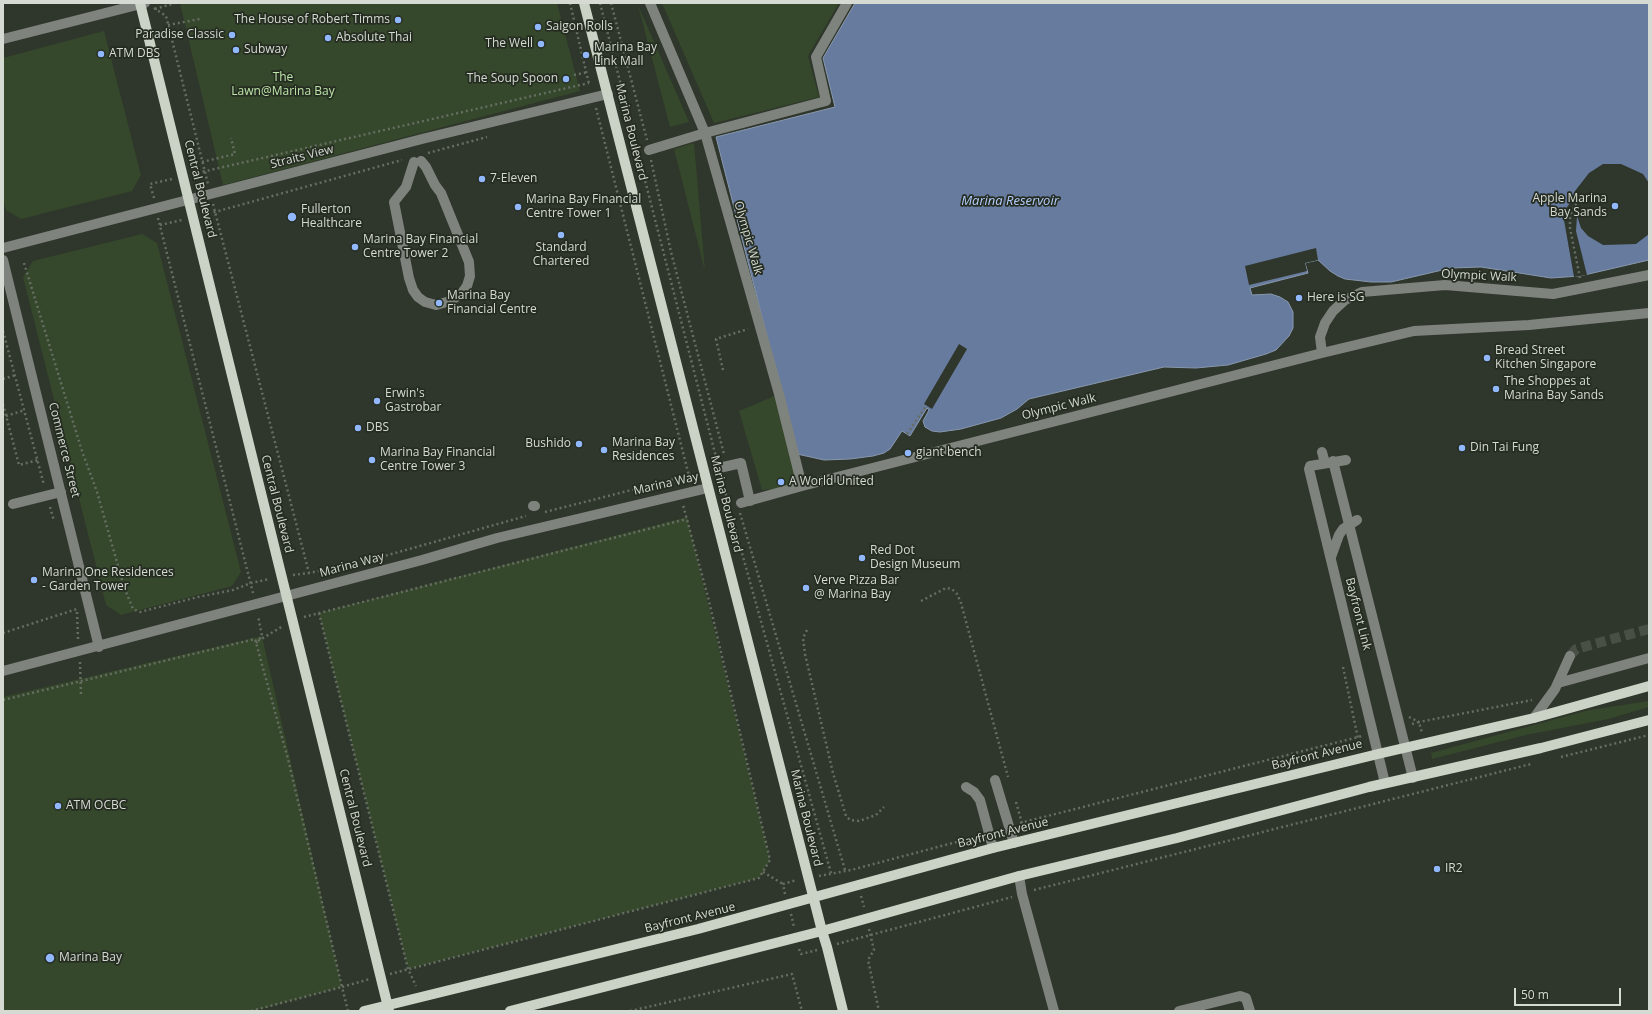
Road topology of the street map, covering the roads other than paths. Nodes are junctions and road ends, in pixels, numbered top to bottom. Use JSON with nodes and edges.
{"nodes":[{"id":1,"x":142,"y":3,"type":"edge"},
{"id":2,"x":584,"y":3,"type":"edge"},
{"id":3,"x":650,"y":3,"type":"edge"},
{"id":4,"x":847,"y":3,"type":"edge"},
{"id":5,"x":3,"y":39,"type":"edge"},
{"id":6,"x":608,"y":94,"type":"junction"},
{"id":7,"x":705,"y":133,"type":"junction"},
{"id":8,"x":649,"y":150,"type":"road end"},
{"id":9,"x":418,"y":162,"type":"joint"},
{"id":10,"x":189,"y":199,"type":"junction"},
{"id":11,"x":3,"y":248,"type":"edge"},
{"id":12,"x":3,"y":260,"type":"edge"},
{"id":13,"x":1649,"y":275,"type":"edge"},
{"id":14,"x":1649,"y":313,"type":"edge"},
{"id":15,"x":1322,"y":353,"type":"junction"},
{"id":16,"x":1322,"y":452,"type":"dead end"},
{"id":17,"x":1346,"y":460,"type":"dead end"},
{"id":18,"x":1329,"y":462,"type":"junction"},
{"id":19,"x":723,"y":467,"type":"road end"},
{"id":20,"x":802,"y":486,"type":"junction"},
{"id":21,"x":708,"y":488,"type":"junction"},
{"id":22,"x":61,"y":492,"type":"junction"},
{"id":23,"x":13,"y":504,"type":"dead end"},
{"id":24,"x":1353,"y":522,"type":"junction"},
{"id":25,"x":1331,"y":557,"type":"junction"},
{"id":26,"x":287,"y":596,"type":"junction"},
{"id":27,"x":99,"y":647,"type":"junction"},
{"id":28,"x":1570,"y":656,"type":"tunnel mouth"},
{"id":29,"x":1649,"y":658,"type":"edge"},
{"id":30,"x":3,"y":672,"type":"edge"},
{"id":31,"x":1558,"y":683,"type":"junction"},
{"id":32,"x":1649,"y":686,"type":"edge"},
{"id":33,"x":1534,"y":718,"type":"junction"},
{"id":34,"x":1649,"y":720,"type":"edge"},
{"id":35,"x":1405,"y":748,"type":"junction"},
{"id":36,"x":1378,"y":754,"type":"junction"},
{"id":37,"x":1413,"y":778,"type":"junction"},
{"id":38,"x":994,"y":780,"type":"dead end"},
{"id":39,"x":1385,"y":784,"type":"junction"},
{"id":40,"x":966,"y":787,"type":"dead end"},
{"id":41,"x":1014,"y":843,"type":"junction"},
{"id":42,"x":993,"y":848,"type":"junction"},
{"id":43,"x":1019,"y":876,"type":"junction"},
{"id":44,"x":813,"y":899,"type":"junction"},
{"id":45,"x":822,"y":931,"type":"junction"},
{"id":46,"x":389,"y":1008,"type":"edge"},
{"id":47,"x":364,"y":1011,"type":"edge"},
{"id":48,"x":510,"y":1011,"type":"edge"},
{"id":49,"x":844,"y":1011,"type":"edge"},
{"id":50,"x":1054,"y":1011,"type":"edge"},
{"id":51,"x":1179,"y":1011,"type":"edge"},
{"id":52,"x":1250,"y":1011,"type":"edge"}],
"edges":[{"from":1,"to":5,"type":"street"},
{"from":1,"to":10,"type":"main road","name":"Central Boulevard"},
{"from":2,"to":6,"type":"main road","name":"Marina Boulevard"},
{"from":3,"to":7,"type":"street","name":"Olympic Walk"},
{"from":4,"to":7,"type":"street"},
{"from":6,"to":10,"type":"street","name":"Straits View"},
{"from":6,"to":21,"type":"main road","name":"Marina Boulevard"},
{"from":7,"to":8,"type":"street"},
{"from":7,"to":20,"type":"street","name":"Olympic Walk"},
{"from":9,"to":9,"type":"street"},
{"from":10,"to":11,"type":"street","name":"Straits View"},
{"from":10,"to":26,"type":"main road","name":"Central Boulevard"},
{"from":12,"to":22,"type":"street","name":"Commerce Street"},
{"from":13,"to":15,"type":"street","name":"Olympic Walk"},
{"from":14,"to":15,"type":"street","name":"Olympic Walk"},
{"from":15,"to":20,"type":"street","name":"Olympic Walk"},
{"from":16,"to":18,"type":"street","name":"Bayfront Link"},
{"from":17,"to":18,"type":"street"},
{"from":18,"to":24,"type":"street","name":"Bayfront Link"},
{"from":18,"to":25,"type":"street","name":"Bayfront Link"},
{"from":19,"to":20,"type":"street","name":"Olympic Walk"},
{"from":21,"to":26,"type":"street","name":"Marina Way"},
{"from":21,"to":44,"type":"main road","name":"Marina Boulevard"},
{"from":22,"to":23,"type":"street"},
{"from":22,"to":27,"type":"street","name":"Commerce Street"},
{"from":24,"to":25,"type":"street"},
{"from":24,"to":35,"type":"street","name":"Bayfront Link"},
{"from":25,"to":36,"type":"street","name":"Bayfront Link"},
{"from":26,"to":27,"type":"street","name":"Marina Way"},
{"from":26,"to":46,"type":"main road","name":"Central Boulevard"},
{"from":27,"to":30,"type":"street","name":"Marina Way"},
{"from":28,"to":31,"type":"street"},
{"from":29,"to":31,"type":"street"},
{"from":31,"to":33,"type":"street"},
{"from":32,"to":33,"type":"main road","name":"Bayfront Avenue"},
{"from":33,"to":35,"type":"main road","name":"Bayfront Avenue"},
{"from":34,"to":37,"type":"main road"},
{"from":35,"to":36,"type":"main road","name":"Bayfront Avenue"},
{"from":35,"to":37,"type":"street","name":"Bayfront Link"},
{"from":36,"to":39,"type":"street","name":"Bayfront Link"},
{"from":36,"to":41,"type":"main road","name":"Bayfront Avenue"},
{"from":37,"to":39,"type":"main road"},
{"from":38,"to":41,"type":"street"},
{"from":39,"to":43,"type":"main road"},
{"from":40,"to":42,"type":"street"},
{"from":41,"to":42,"type":"main road","name":"Bayfront Avenue"},
{"from":42,"to":44,"type":"main road","name":"Bayfront Avenue"},
{"from":43,"to":45,"type":"main road"},
{"from":43,"to":50,"type":"street"},
{"from":44,"to":45,"type":"main road","name":"Marina Boulevard"},
{"from":44,"to":46,"type":"main road","name":"Bayfront Avenue"},
{"from":45,"to":48,"type":"main road"},
{"from":45,"to":49,"type":"main road","name":"Marina Boulevard"},
{"from":46,"to":47,"type":"main road","name":"Bayfront Avenue"},
{"from":51,"to":52,"type":"street"}]}
